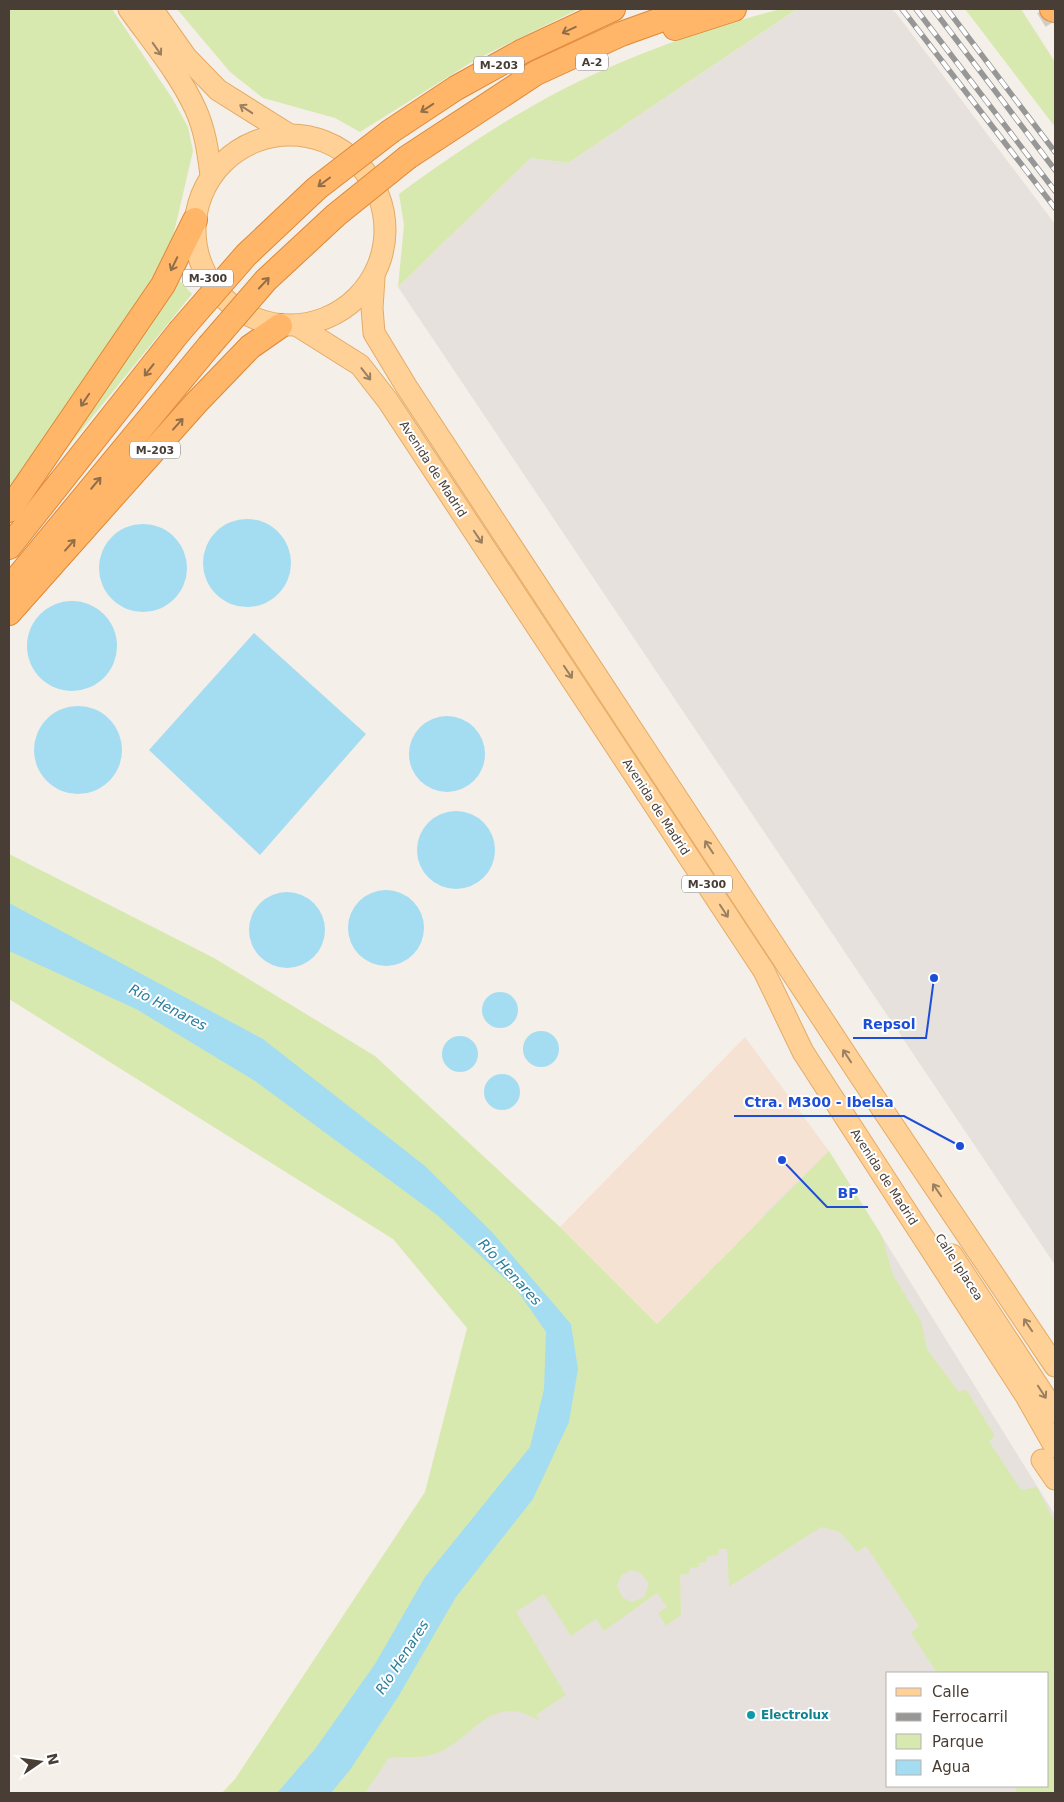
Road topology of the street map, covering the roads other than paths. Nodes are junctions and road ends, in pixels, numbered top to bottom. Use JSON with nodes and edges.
{"nodes":[{"id":1,"x":128,"y":9,"type":"edge"},
{"id":2,"x":152,"y":9,"type":"edge"},
{"id":3,"x":613,"y":9,"type":"edge"},
{"id":4,"x":691,"y":9,"type":"edge"},
{"id":5,"x":734,"y":9,"type":"edge"},
{"id":6,"x":454,"y":126,"type":"junction"},
{"id":7,"x":288,"y":134,"type":"junction"},
{"id":8,"x":211,"y":175,"type":"junction"},
{"id":9,"x":195,"y":220,"type":"junction"},
{"id":10,"x":374,"y":278,"type":"junction"},
{"id":11,"x":289,"y":326,"type":"junction"},
{"id":12,"x":9,"y":510,"type":"edge"},
{"id":13,"x":9,"y":547,"type":"edge"},
{"id":14,"x":9,"y":588,"type":"edge"},
{"id":15,"x":9,"y":613,"type":"edge"},
{"id":16,"x":764,"y":972,"type":"junction"},
{"id":17,"x":1055,"y":1366,"type":"edge"},
{"id":18,"x":1055,"y":1412,"type":"edge"},
{"id":19,"x":1049,"y":1453,"type":"edge"},
{"id":20,"x":1055,"y":1479,"type":"edge"}],
"edges":[{"from":1,"to":8,"type":"main road","one_way":true},
{"from":7,"to":2,"type":"main road","number":"M-300","one_way":true},
{"from":3,"to":13,"type":"highway","number":"M-203","one_way":true,"bridge":true},
{"from":4,"to":6,"type":"highway","number":"M-203"},
{"from":5,"to":6,"type":"highway","number":"A-2"},
{"from":14,"to":6,"type":"highway","number":"M-203","one_way":true,"bridge":true},
{"from":7,"to":8,"type":"main road","number":"M-300"},
{"from":7,"to":10,"type":"main road","number":"M-300"},
{"from":8,"to":9,"type":"main road","number":"M-300"},
{"from":9,"to":11,"type":"main road","number":"M-300"},
{"from":9,"to":12,"type":"highway","one_way":true},
{"from":10,"to":11,"type":"main road","number":"M-300"},
{"from":17,"to":10,"type":"main road","name":"Avenida de Madrid","number":"M-300","one_way":true},
{"from":15,"to":11,"type":"highway","number":"M-203","one_way":true},
{"from":11,"to":16,"type":"main road","name":"Avenida de Madrid","number":"M-300","one_way":true},
{"from":16,"to":18,"type":"main road","name":"Calle Iplacea","one_way":true},
{"from":16,"to":19,"type":"main road","name":"Avenida de Madrid","number":"M-300"},
{"from":19,"to":20,"type":"main road","name":"Avenida de Madrid"}]}
